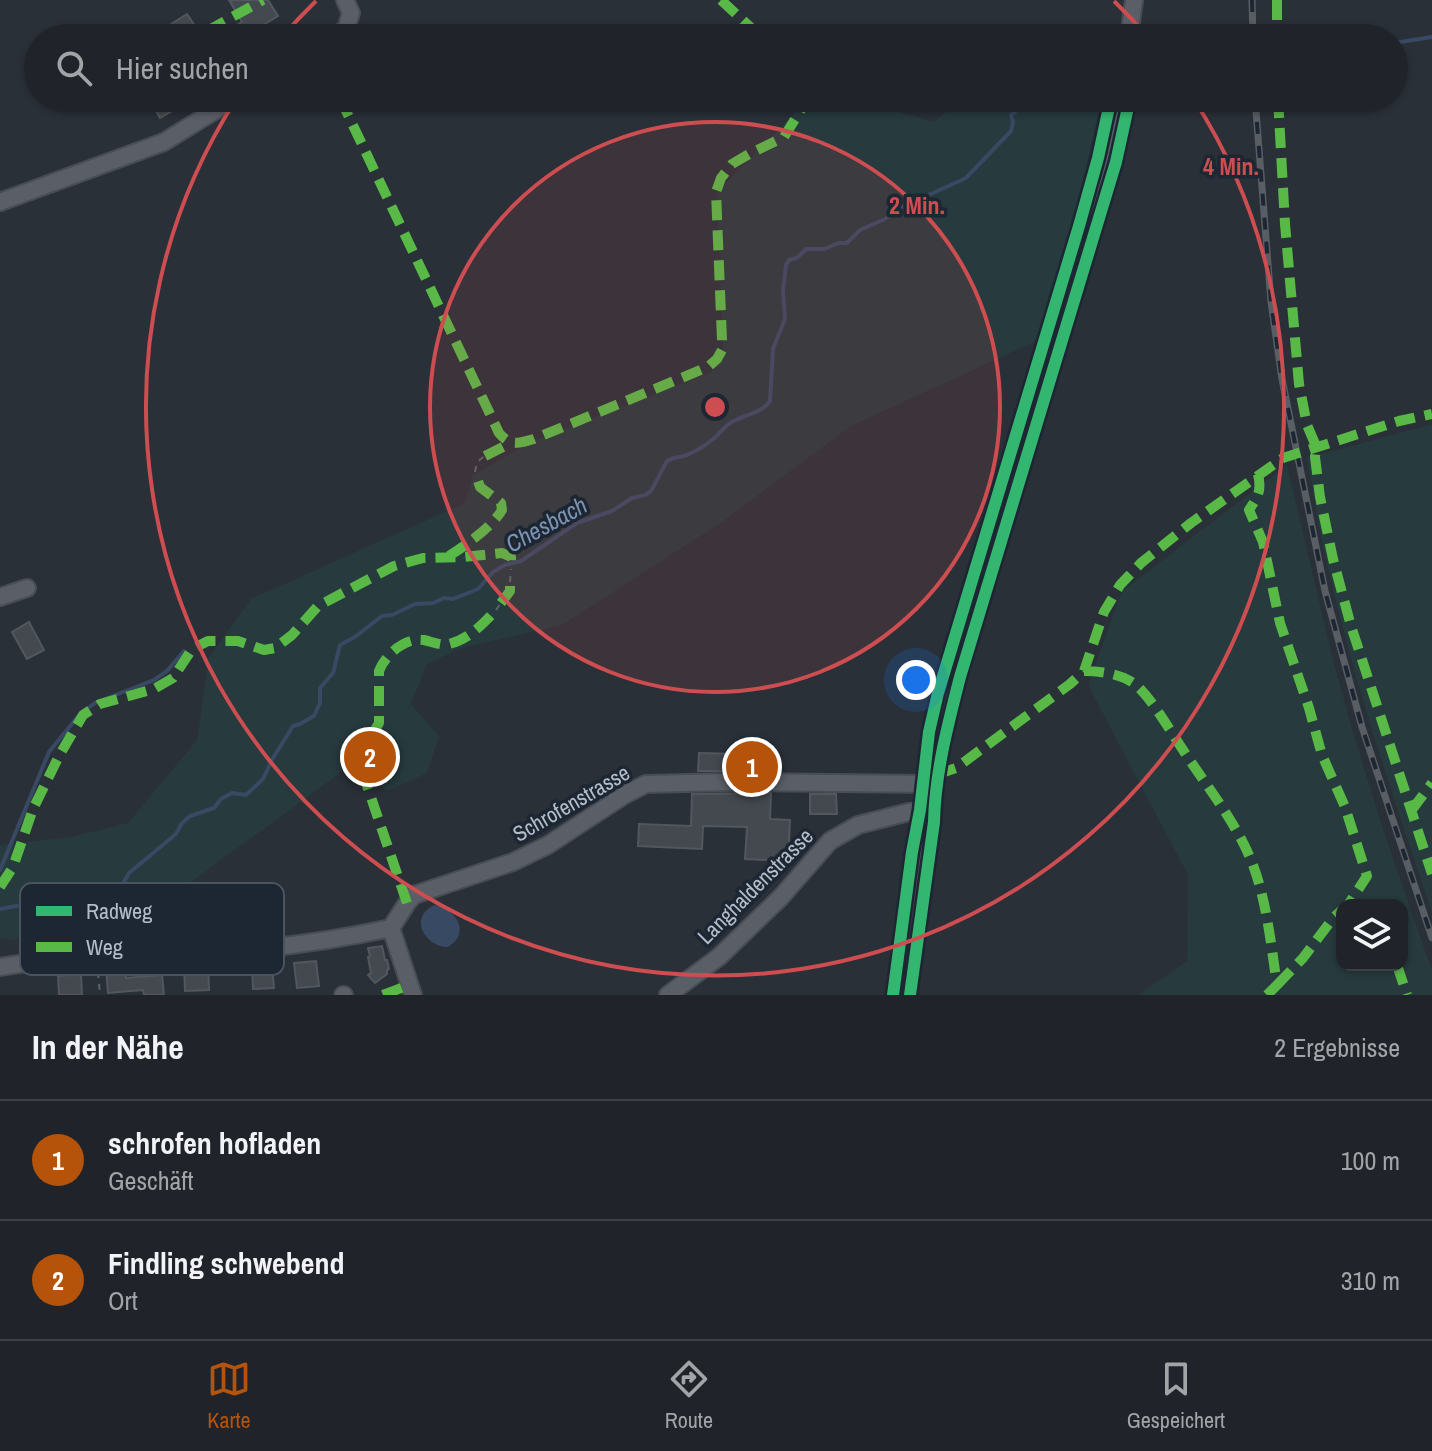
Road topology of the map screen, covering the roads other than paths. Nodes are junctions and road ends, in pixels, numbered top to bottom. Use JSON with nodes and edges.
{"nodes":[{"id":1,"x":345,"y":0,"type":"edge"},
{"id":2,"x":1134,"y":0,"type":"edge"},
{"id":3,"x":348,"y":24,"type":"edge"},
{"id":4,"x":1131,"y":24,"type":"edge"},
{"id":5,"x":212,"y":112,"type":"edge"},
{"id":6,"x":1118,"y":112,"type":"edge"},
{"id":7,"x":0,"y":202,"type":"edge"},
{"id":8,"x":27,"y":588,"type":"dead end"},
{"id":9,"x":0,"y":597,"type":"edge"},
{"id":10,"x":901,"y":784,"type":"junction"},
{"id":11,"x":930,"y":784,"type":"junction"},
{"id":12,"x":918,"y":812,"type":"junction"},
{"id":13,"x":391,"y":928,"type":"junction"},
{"id":14,"x":284,"y":946,"type":"edge"},
{"id":15,"x":20,"y":965,"type":"edge"},
{"id":16,"x":0,"y":967,"type":"edge"},
{"id":17,"x":413,"y":995,"type":"edge"},
{"id":18,"x":668,"y":995,"type":"edge"},
{"id":19,"x":901,"y":995,"type":"edge"}],
"edges":[{"from":1,"to":3,"type":"street"},
{"from":2,"to":4,"type":"street"},
{"from":5,"to":7,"type":"street"},
{"from":6,"to":11,"type":"street"},
{"from":8,"to":9,"type":"street"},
{"from":10,"to":11,"type":"street","name":"Schrofenstrasse"},
{"from":10,"to":12,"type":"street"},
{"from":10,"to":13,"type":"street","name":"Schrofenstrasse"},
{"from":11,"to":12,"type":"street"},
{"from":12,"to":18,"type":"street","name":"Langhaldenstrasse"},
{"from":12,"to":19,"type":"street"},
{"from":13,"to":14,"type":"street"},
{"from":13,"to":17,"type":"street"},
{"from":15,"to":16,"type":"street"}]}
